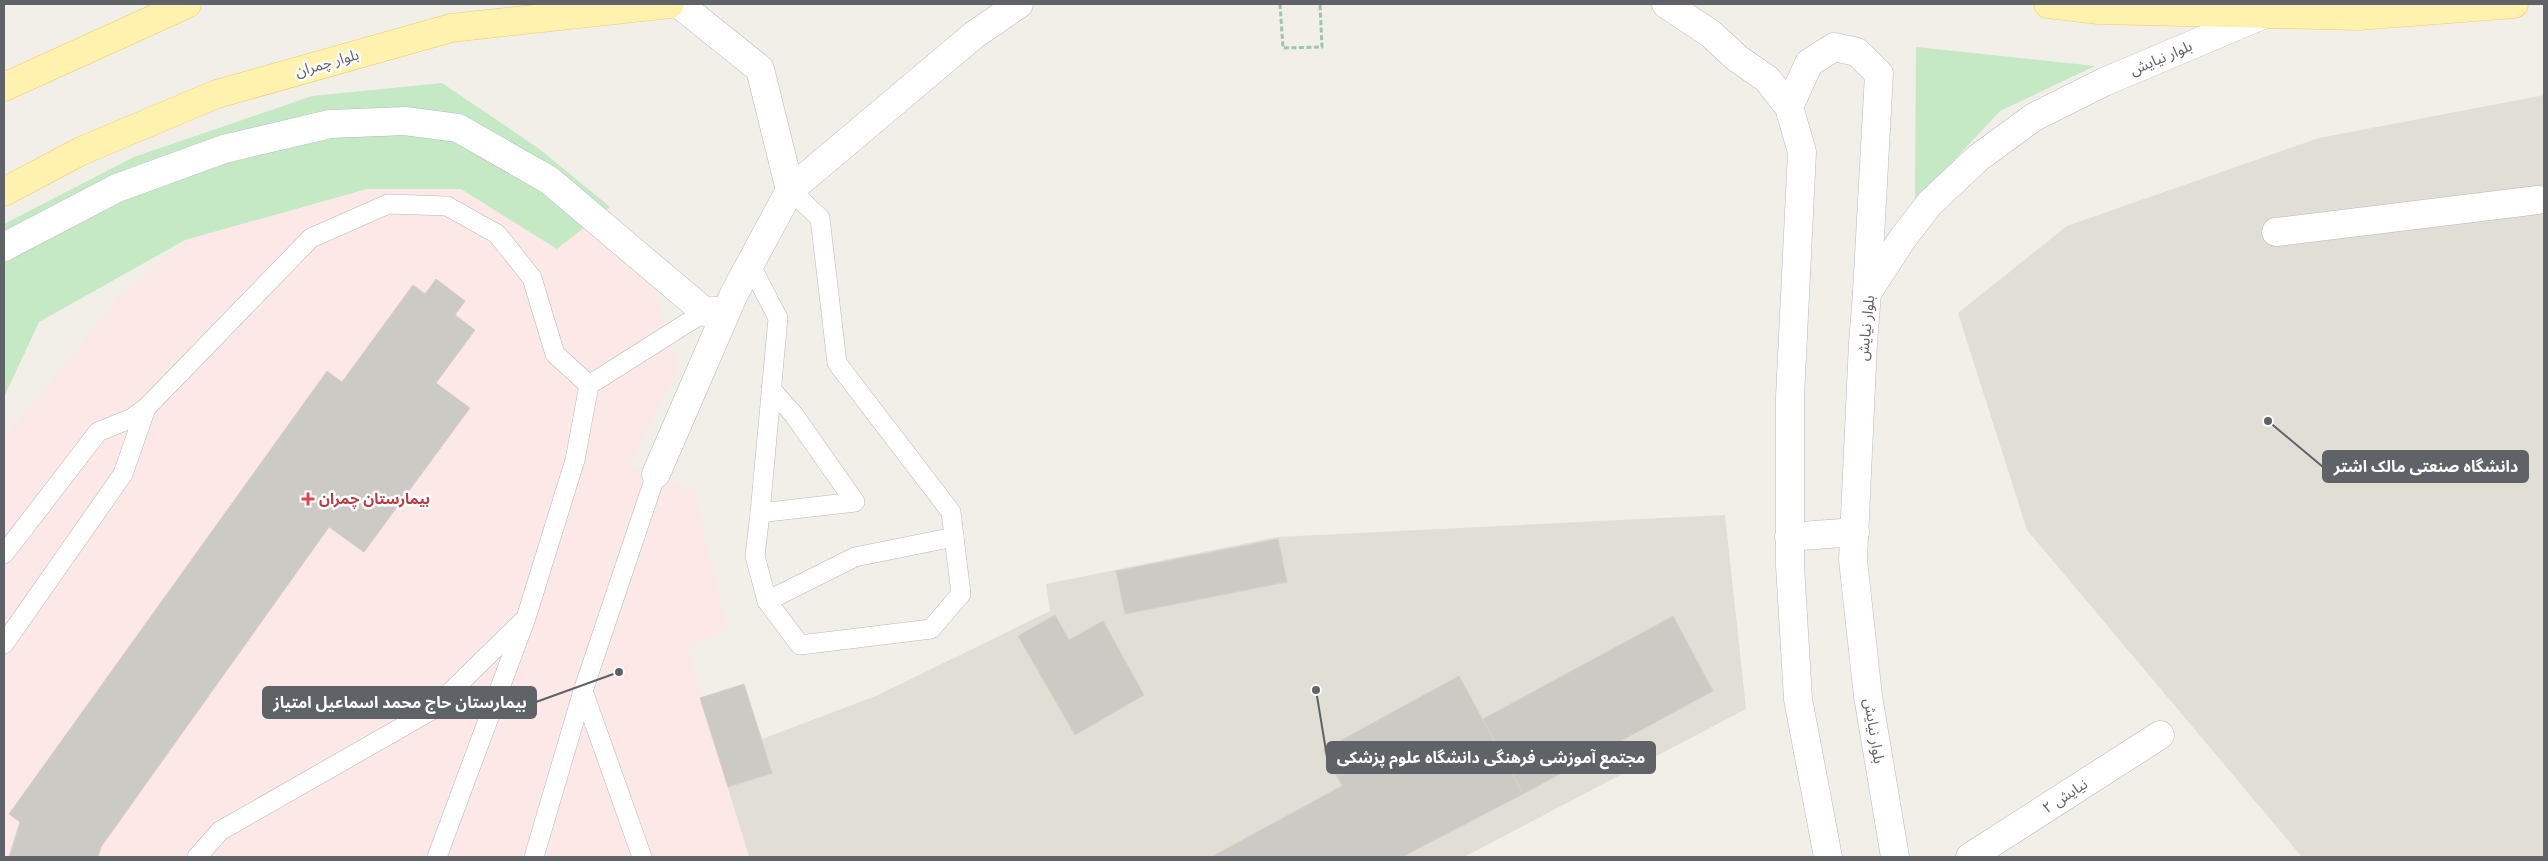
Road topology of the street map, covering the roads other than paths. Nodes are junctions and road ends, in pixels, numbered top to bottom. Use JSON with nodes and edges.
{"nodes":[{"id":1,"x":187,"y":4,"type":"edge"},
{"id":2,"x":670,"y":4,"type":"edge"},
{"id":3,"x":679,"y":4,"type":"edge"},
{"id":4,"x":1019,"y":4,"type":"edge"},
{"id":5,"x":1666,"y":4,"type":"edge"},
{"id":6,"x":2048,"y":4,"type":"edge"},
{"id":7,"x":2514,"y":4,"type":"edge"},
{"id":8,"x":2265,"y":14,"type":"junction"},
{"id":9,"x":4,"y":87,"type":"edge"},
{"id":10,"x":1789,"y":107,"type":"junction"},
{"id":11,"x":790,"y":190,"type":"junction"},
{"id":12,"x":4,"y":192,"type":"edge"},
{"id":13,"x":2542,"y":205,"type":"edge"},
{"id":14,"x":2276,"y":232,"type":"dead end"},
{"id":15,"x":4,"y":247,"type":"edge"},
{"id":16,"x":750,"y":264,"type":"junction"},
{"id":17,"x":1867,"y":293,"type":"junction"},
{"id":18,"x":734,"y":294,"type":"junction"},
{"id":19,"x":705,"y":312,"type":"junction"},
{"id":20,"x":589,"y":385,"type":"junction"},
{"id":21,"x":771,"y":389,"type":"junction"},
{"id":22,"x":146,"y":408,"type":"junction"},
{"id":23,"x":656,"y":474,"type":"joint"},
{"id":24,"x":760,"y":513,"type":"junction"},
{"id":25,"x":1854,"y":532,"type":"junction"},
{"id":26,"x":954,"y":537,"type":"junction"},
{"id":27,"x":1789,"y":537,"type":"junction"},
{"id":28,"x":4,"y":554,"type":"edge"},
{"id":29,"x":767,"y":601,"type":"junction"},
{"id":30,"x":526,"y":618,"type":"junction"},
{"id":31,"x":4,"y":644,"type":"edge"},
{"id":32,"x":583,"y":691,"type":"junction"},
{"id":33,"x":2160,"y":734,"type":"dead end"},
{"id":34,"x":197,"y":857,"type":"edge"},
{"id":35,"x":438,"y":857,"type":"edge"},
{"id":36,"x":534,"y":857,"type":"edge"},
{"id":37,"x":642,"y":857,"type":"edge"},
{"id":38,"x":1828,"y":857,"type":"edge"},
{"id":39,"x":1894,"y":857,"type":"edge"},
{"id":40,"x":1970,"y":857,"type":"edge"}],
"edges":[{"from":1,"to":9,"type":"main road"},
{"from":2,"to":12,"type":"main road","name":"بلوار چمران"},
{"from":3,"to":11,"type":"main road"},
{"from":4,"to":11,"type":"main road"},
{"from":5,"to":10,"type":"main road"},
{"from":6,"to":8,"type":"main road"},
{"from":7,"to":8,"type":"main road"},
{"from":8,"to":17,"type":"main road","name":"بلوار نیایش"},
{"from":10,"to":17,"type":"main road"},
{"from":10,"to":27,"type":"main road"},
{"from":11,"to":16,"type":"main road"},
{"from":11,"to":26,"type":"lane"},
{"from":13,"to":14,"type":"main road"},
{"from":15,"to":19,"type":"main road"},
{"from":16,"to":18,"type":"main road"},
{"from":16,"to":21,"type":"lane"},
{"from":17,"to":25,"type":"main road","name":"بلوار نیایش"},
{"from":18,"to":19,"type":"lane"},
{"from":18,"to":23,"type":"main road"},
{"from":19,"to":20,"type":"lane"},
{"from":20,"to":22,"type":"lane"},
{"from":20,"to":30,"type":"lane"},
{"from":21,"to":24,"type":"lane"},
{"from":21,"to":24,"type":"lane"},
{"from":22,"to":28,"type":"lane"},
{"from":22,"to":31,"type":"lane"},
{"from":23,"to":32,"type":"lane"},
{"from":24,"to":29,"type":"lane"},
{"from":25,"to":27,"type":"main road"},
{"from":25,"to":39,"type":"main road","name":"بلوار نیایش"},
{"from":26,"to":29,"type":"lane"},
{"from":26,"to":29,"type":"lane"},
{"from":27,"to":38,"type":"main road"},
{"from":30,"to":34,"type":"lane"},
{"from":30,"to":35,"type":"lane"},
{"from":32,"to":36,"type":"lane"},
{"from":32,"to":37,"type":"lane"},
{"from":33,"to":40,"type":"main road","name":"نیایش ۲"}]}
